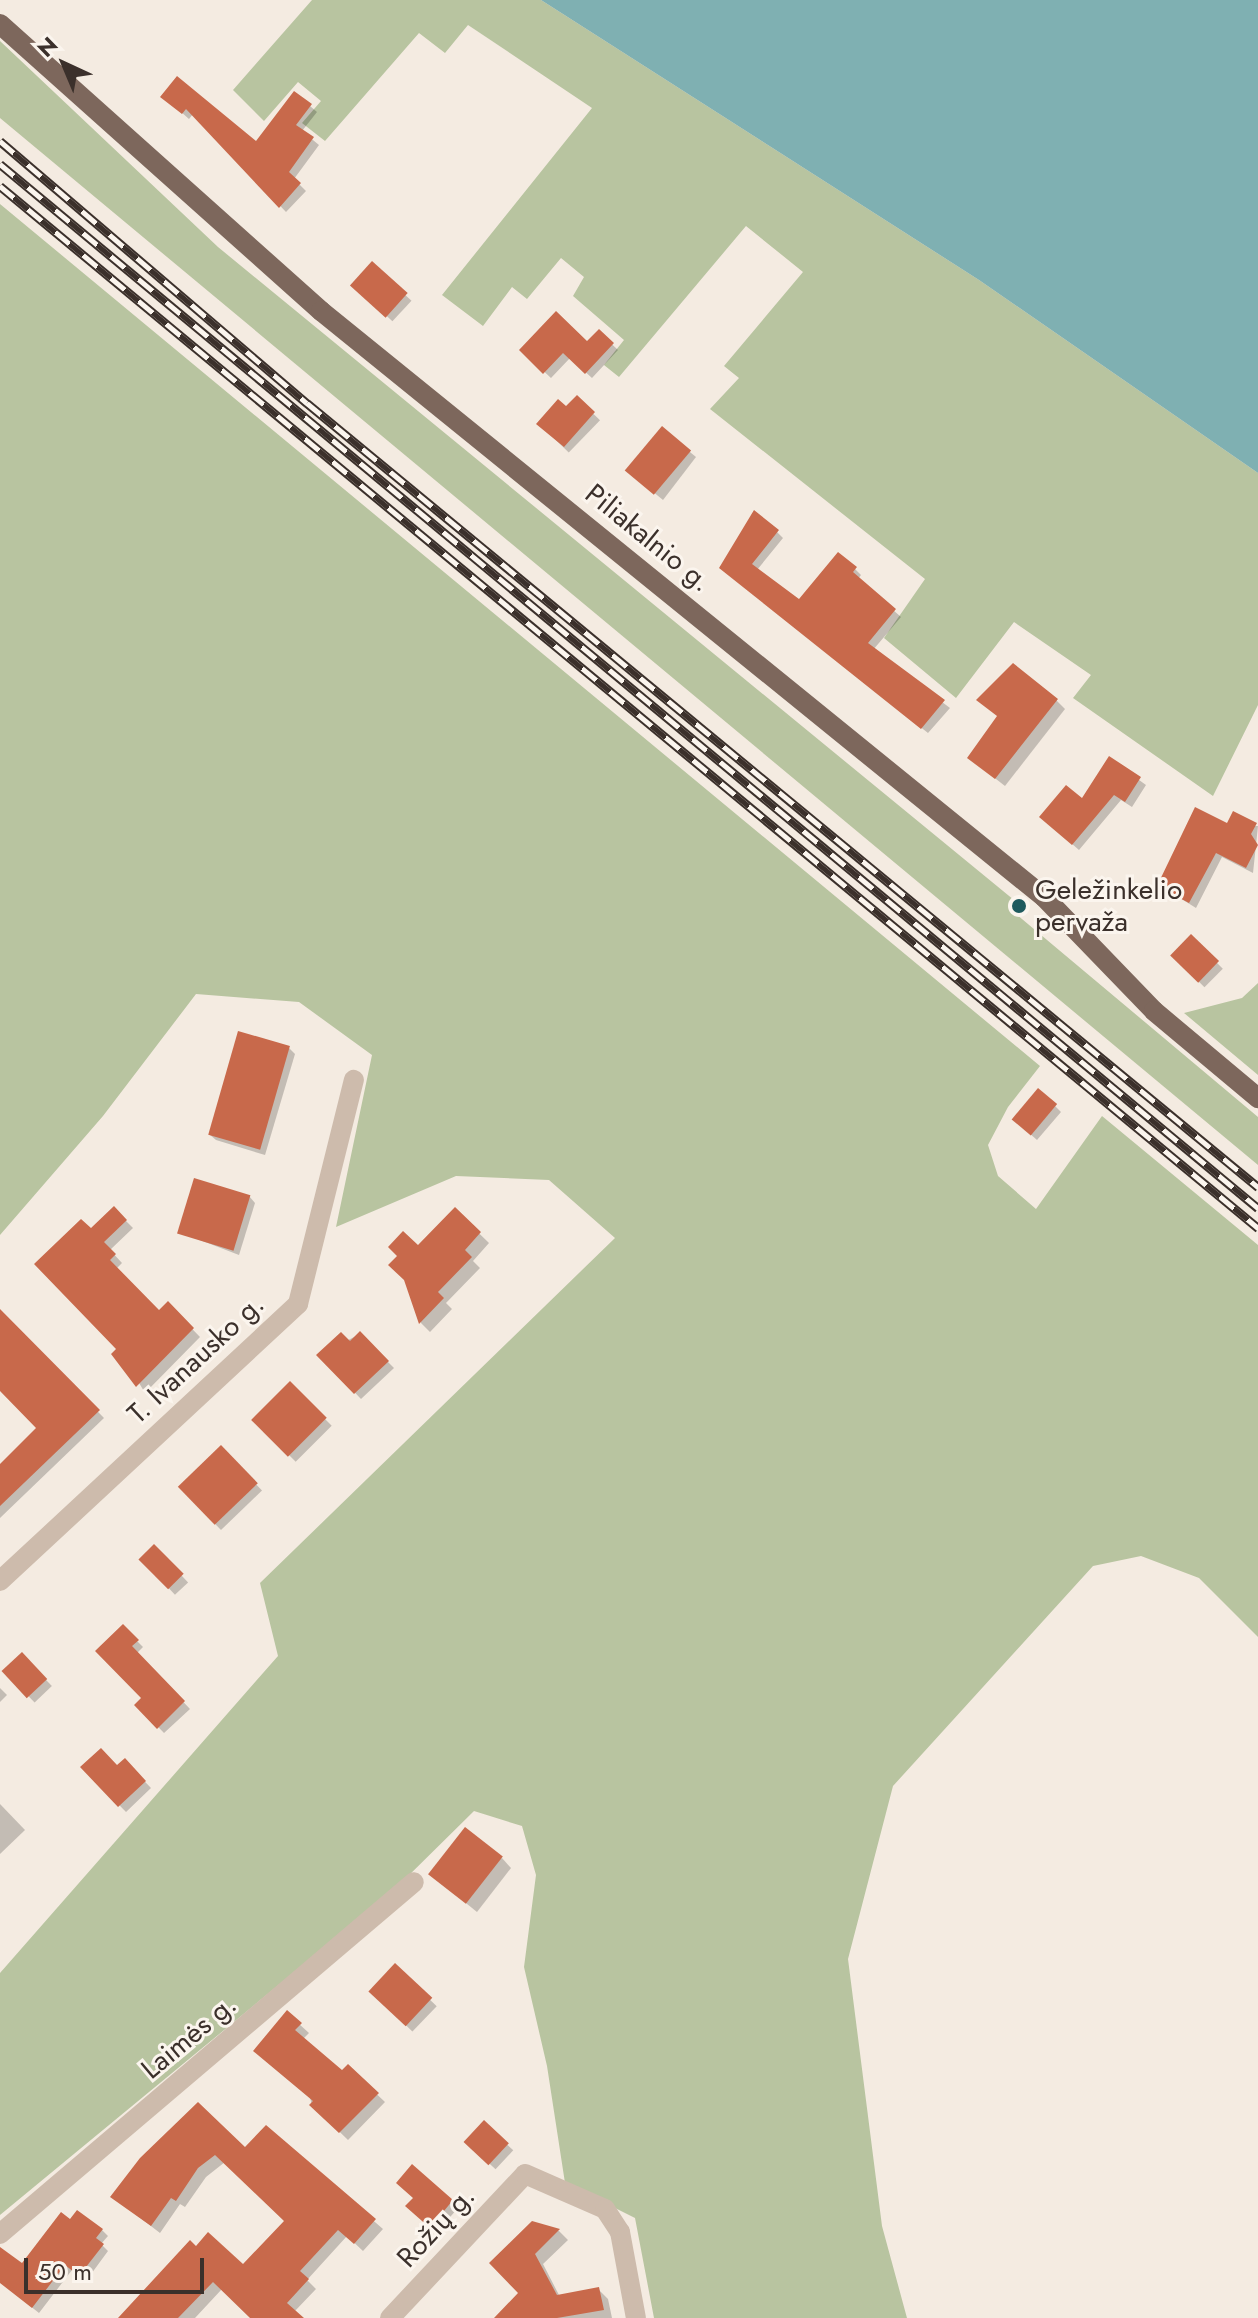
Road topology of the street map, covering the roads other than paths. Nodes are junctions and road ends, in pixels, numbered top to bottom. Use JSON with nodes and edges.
{"nodes":[{"id":1,"x":0,"y":24,"type":"edge"},
{"id":2,"x":354,"y":1080,"type":"dead end"},
{"id":3,"x":1258,"y":1098,"type":"edge"},
{"id":4,"x":0,"y":1581,"type":"edge"},
{"id":5,"x":414,"y":1882,"type":"dead end"},
{"id":6,"x":0,"y":2234,"type":"edge"},
{"id":7,"x":390,"y":2318,"type":"edge"},
{"id":8,"x":636,"y":2318,"type":"edge"}],
"edges":[{"from":1,"to":3,"type":"main road","name":"Piliakalnio g."},
{"from":2,"to":4,"type":"street","name":"T. Ivanausko g."},
{"from":5,"to":6,"type":"street","name":"Laimės g."},
{"from":7,"to":8,"type":"street","name":"Rožių g."}]}
